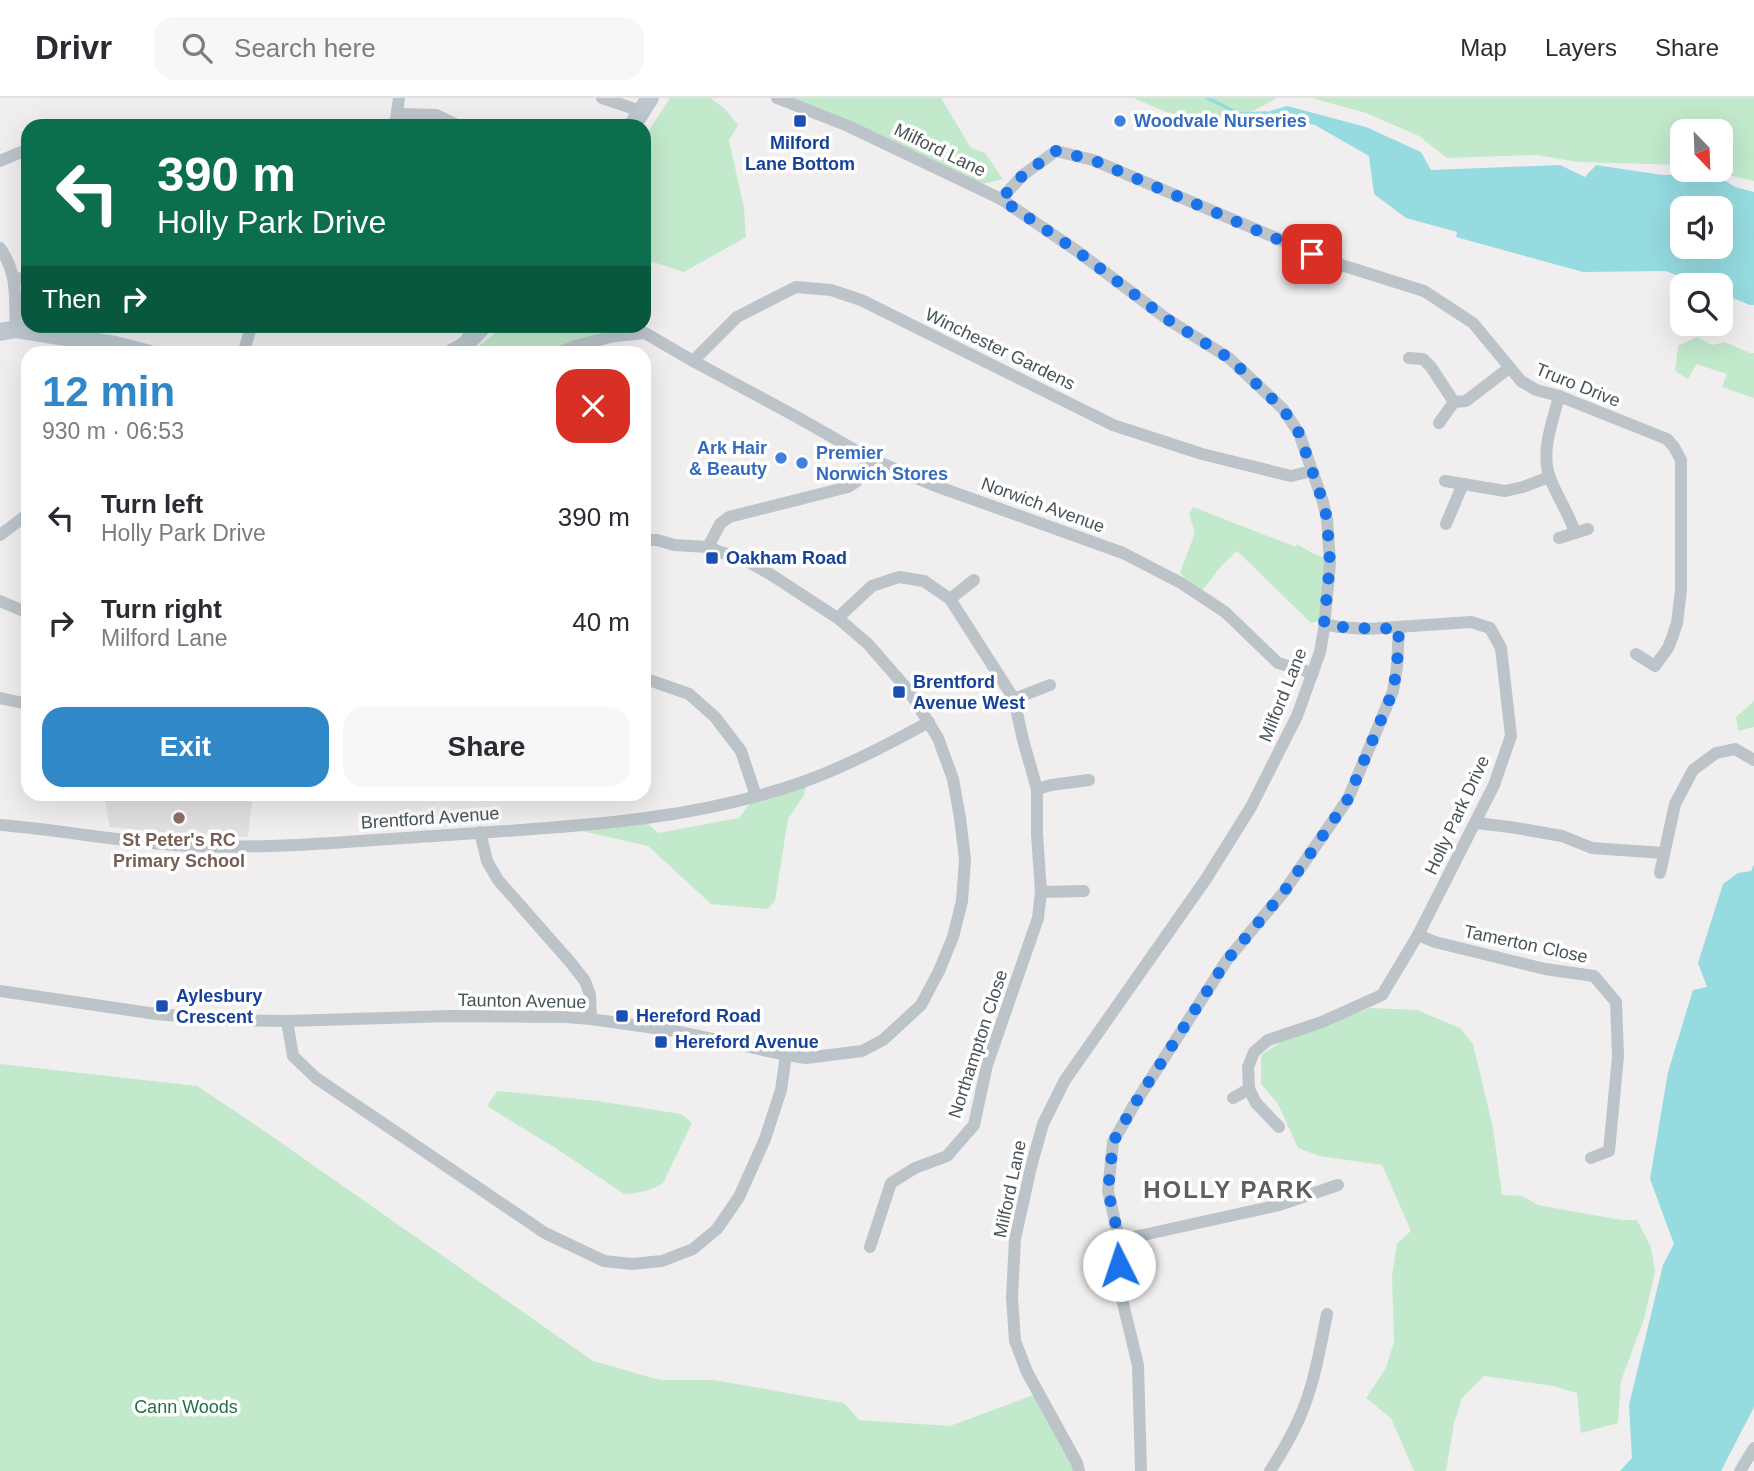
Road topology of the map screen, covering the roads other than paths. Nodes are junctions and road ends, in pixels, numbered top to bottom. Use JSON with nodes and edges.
{"nodes":[{"id":1,"x":399,"y":98,"type":"edge"},
{"id":2,"x":602,"y":98,"type":"edge"},
{"id":3,"x":777,"y":98,"type":"edge"},
{"id":4,"x":641,"y":112,"type":"edge"},
{"id":5,"x":396,"y":119,"type":"edge"},
{"id":6,"x":404,"y":119,"type":"edge"},
{"id":7,"x":444,"y":119,"type":"edge"},
{"id":8,"x":21,"y":152,"type":"edge"},
{"id":9,"x":0,"y":161,"type":"edge"},
{"id":10,"x":1001,"y":199,"type":"junction"},
{"id":11,"x":0,"y":248,"type":"edge"},
{"id":12,"x":21,"y":278,"type":"edge"},
{"id":13,"x":15,"y":281,"type":"junction"},
{"id":14,"x":8,"y":330,"type":"edge"},
{"id":15,"x":25,"y":333,"type":"edge"},
{"id":16,"x":638,"y":333,"type":"edge"},
{"id":17,"x":647,"y":333,"type":"edge"},
{"id":18,"x":97,"y":346,"type":"edge"},
{"id":19,"x":575,"y":346,"type":"edge"},
{"id":20,"x":1409,"y":358,"type":"dead end"},
{"id":21,"x":692,"y":361,"type":"junction"},
{"id":22,"x":1509,"y":368,"type":"junction"},
{"id":23,"x":1559,"y":396,"type":"junction"},
{"id":24,"x":1454,"y":402,"type":"junction"},
{"id":25,"x":1439,"y":423,"type":"dead end"},
{"id":26,"x":869,"y":458,"type":"junction"},
{"id":27,"x":1312,"y":471,"type":"junction"},
{"id":28,"x":1549,"y":477,"type":"junction"},
{"id":29,"x":1446,"y":481,"type":"dead end"},
{"id":30,"x":1463,"y":484,"type":"junction"},
{"id":31,"x":21,"y":519,"type":"edge"},
{"id":32,"x":1446,"y":524,"type":"dead end"},
{"id":33,"x":1588,"y":529,"type":"dead end"},
{"id":34,"x":1575,"y":533,"type":"junction"},
{"id":35,"x":0,"y":535,"type":"edge"},
{"id":36,"x":1559,"y":538,"type":"dead end"},
{"id":37,"x":651,"y":540,"type":"edge"},
{"id":38,"x":708,"y":547,"type":"junction"},
{"id":39,"x":974,"y":580,"type":"dead end"},
{"id":40,"x":950,"y":599,"type":"junction"},
{"id":41,"x":0,"y":601,"type":"edge"},
{"id":42,"x":21,"y":610,"type":"edge"},
{"id":43,"x":839,"y":619,"type":"junction"},
{"id":44,"x":1324,"y":624,"type":"junction"},
{"id":45,"x":1399,"y":628,"type":"junction"},
{"id":46,"x":1636,"y":654,"type":"dead end"},
{"id":47,"x":1313,"y":673,"type":"junction"},
{"id":48,"x":651,"y":681,"type":"edge"},
{"id":49,"x":1050,"y":685,"type":"dead end"},
{"id":50,"x":0,"y":698,"type":"edge"},
{"id":51,"x":1014,"y":699,"type":"junction"},
{"id":52,"x":21,"y":703,"type":"edge"},
{"id":53,"x":929,"y":722,"type":"junction"},
{"id":54,"x":1754,"y":760,"type":"edge"},
{"id":55,"x":1089,"y":780,"type":"dead end"},
{"id":56,"x":1037,"y":789,"type":"junction"},
{"id":57,"x":756,"y":796,"type":"junction"},
{"id":58,"x":1476,"y":823,"type":"junction"},
{"id":59,"x":0,"y":825,"type":"edge"},
{"id":60,"x":480,"y":832,"type":"junction"},
{"id":61,"x":1663,"y":853,"type":"junction"},
{"id":62,"x":1660,"y":873,"type":"dead end"},
{"id":63,"x":1084,"y":891,"type":"dead end"},
{"id":64,"x":1041,"y":892,"type":"junction"},
{"id":65,"x":1418,"y":935,"type":"junction"},
{"id":66,"x":0,"y":991,"type":"edge"},
{"id":67,"x":591,"y":1019,"type":"junction"},
{"id":68,"x":287,"y":1021,"type":"junction"},
{"id":69,"x":786,"y":1055,"type":"junction"},
{"id":70,"x":1249,"y":1089,"type":"junction"},
{"id":71,"x":1233,"y":1098,"type":"dead end"},
{"id":72,"x":1279,"y":1126,"type":"dead end"},
{"id":73,"x":1591,"y":1158,"type":"dead end"},
{"id":74,"x":1338,"y":1185,"type":"dead end"},
{"id":75,"x":1120,"y":1243,"type":"junction"},
{"id":76,"x":870,"y":1247,"type":"dead end"},
{"id":77,"x":1328,"y":1314,"type":"dead end"},
{"id":78,"x":1754,"y":1448,"type":"edge"},
{"id":79,"x":1079,"y":1471,"type":"edge"},
{"id":80,"x":1141,"y":1471,"type":"edge"},
{"id":81,"x":1270,"y":1471,"type":"edge"},
{"id":82,"x":1740,"y":1471,"type":"edge"}],
"edges":[{"from":1,"to":5,"type":"street"},
{"from":2,"to":4,"type":"street"},
{"from":3,"to":10,"type":"street","name":"Milford Lane"},
{"from":6,"to":7,"type":"street"},
{"from":8,"to":9,"type":"street"},
{"from":10,"to":22,"type":"street","name":"Truro Drive"},
{"from":10,"to":27,"type":"street","name":"Milford Lane"},
{"from":11,"to":13,"type":"street"},
{"from":12,"to":13,"type":"street"},
{"from":13,"to":14,"type":"street"},
{"from":15,"to":18,"type":"street"},
{"from":16,"to":19,"type":"street","name":"Norwich Avenue"},
{"from":17,"to":21,"type":"street","name":"Norwich Avenue"},
{"from":20,"to":24,"type":"street"},
{"from":21,"to":26,"type":"street","name":"Norwich Avenue"},
{"from":21,"to":27,"type":"street","name":"Winchester Gardens"},
{"from":22,"to":23,"type":"street","name":"Truro Drive"},
{"from":22,"to":24,"type":"street"},
{"from":23,"to":28,"type":"street"},
{"from":23,"to":46,"type":"street","name":"Truro Drive"},
{"from":24,"to":25,"type":"street"},
{"from":26,"to":38,"type":"street"},
{"from":26,"to":47,"type":"street","name":"Norwich Avenue"},
{"from":27,"to":44,"type":"street","name":"Milford Lane"},
{"from":28,"to":30,"type":"street"},
{"from":28,"to":34,"type":"street"},
{"from":29,"to":30,"type":"street"},
{"from":30,"to":32,"type":"street"},
{"from":31,"to":35,"type":"street"},
{"from":33,"to":34,"type":"street"},
{"from":34,"to":36,"type":"street"},
{"from":37,"to":38,"type":"street","name":"Taunton Avenue"},
{"from":38,"to":43,"type":"street","name":"Taunton Avenue"},
{"from":39,"to":40,"type":"street"},
{"from":40,"to":43,"type":"street","name":"Northampton Close"},
{"from":40,"to":51,"type":"street","name":"Northampton Close"},
{"from":41,"to":42,"type":"street"},
{"from":43,"to":53,"type":"street","name":"Taunton Avenue"},
{"from":44,"to":45,"type":"street","name":"Holly Park Drive"},
{"from":44,"to":47,"type":"street","name":"Milford Lane"},
{"from":45,"to":58,"type":"street","name":"Holly Park Drive"},
{"from":45,"to":75,"type":"street"},
{"from":47,"to":79,"type":"street","name":"Milford Lane"},
{"from":48,"to":57,"type":"street"},
{"from":49,"to":51,"type":"street"},
{"from":50,"to":52,"type":"street"},
{"from":51,"to":56,"type":"street","name":"Northampton Close"},
{"from":53,"to":57,"type":"street","name":"Brentford Avenue"},
{"from":53,"to":69,"type":"street","name":"Taunton Avenue"},
{"from":54,"to":61,"type":"street"},
{"from":55,"to":56,"type":"street"},
{"from":56,"to":64,"type":"street","name":"Northampton Close"},
{"from":57,"to":60,"type":"street","name":"Brentford Avenue"},
{"from":58,"to":61,"type":"street"},
{"from":58,"to":65,"type":"street","name":"Holly Park Drive"},
{"from":59,"to":60,"type":"street","name":"Brentford Avenue"},
{"from":60,"to":67,"type":"street"},
{"from":61,"to":62,"type":"street"},
{"from":63,"to":64,"type":"street"},
{"from":64,"to":76,"type":"street","name":"Northampton Close"},
{"from":65,"to":70,"type":"street","name":"Holly Park Drive"},
{"from":65,"to":73,"type":"street","name":"Tamerton Close"},
{"from":66,"to":68,"type":"street","name":"Taunton Avenue"},
{"from":67,"to":68,"type":"street","name":"Taunton Avenue"},
{"from":67,"to":69,"type":"street","name":"Taunton Avenue"},
{"from":68,"to":69,"type":"street"},
{"from":70,"to":71,"type":"street"},
{"from":70,"to":72,"type":"street"},
{"from":74,"to":75,"type":"street"},
{"from":75,"to":80,"type":"street"},
{"from":77,"to":81,"type":"street"},
{"from":78,"to":82,"type":"street"}]}
